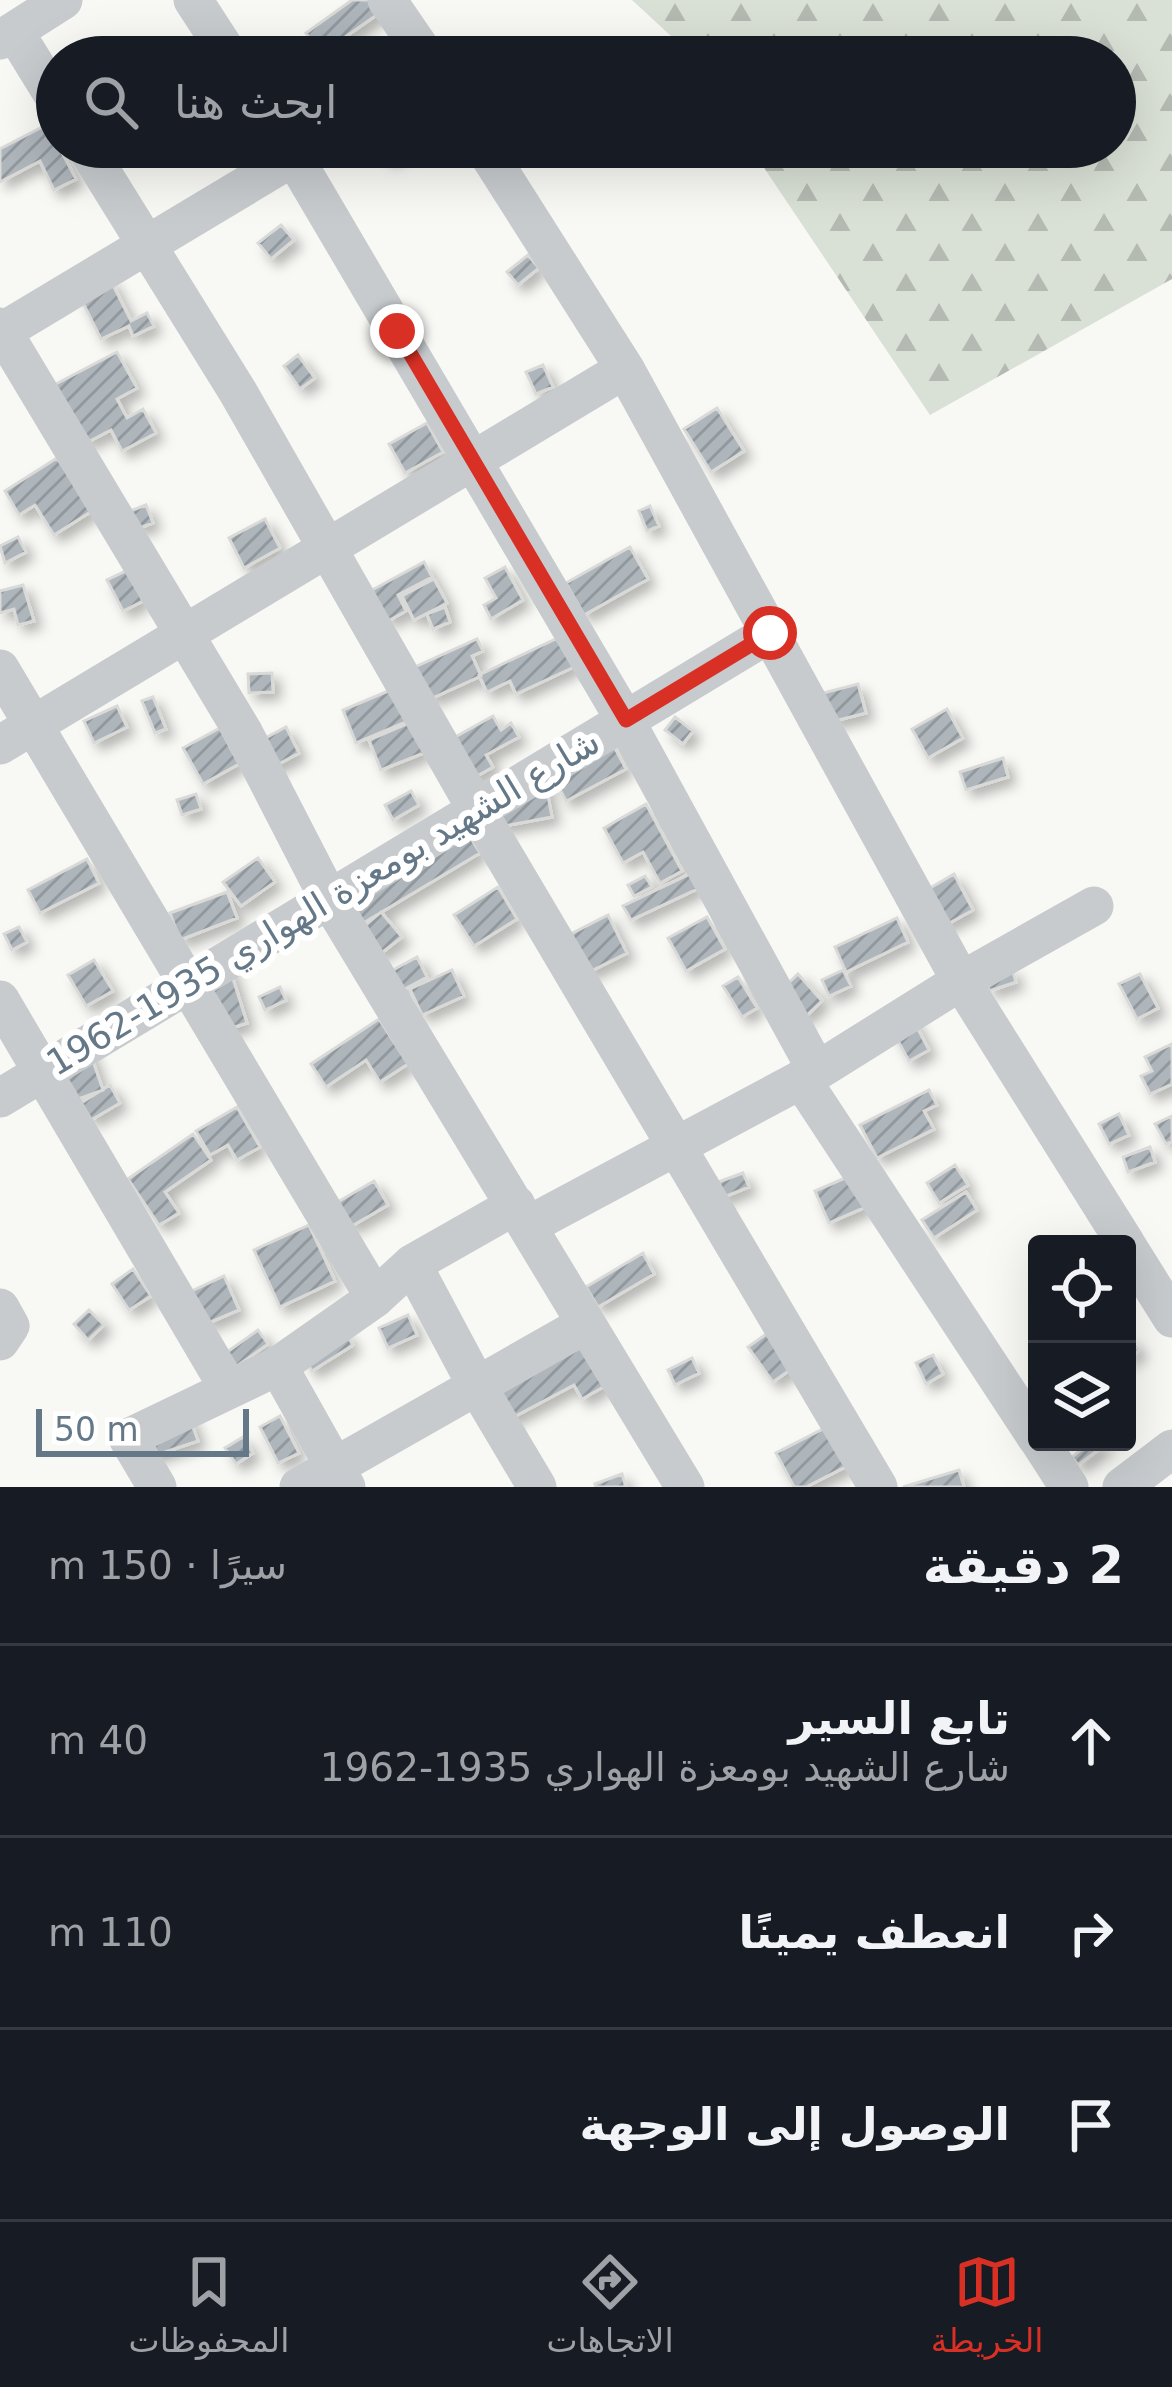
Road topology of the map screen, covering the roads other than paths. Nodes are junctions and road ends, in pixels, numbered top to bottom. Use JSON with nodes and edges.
{"nodes":[{"id":1,"x":63,"y":0,"type":"edge"},
{"id":2,"x":194,"y":0,"type":"edge"},
{"id":3,"x":387,"y":0,"type":"edge"},
{"id":4,"x":7,"y":36,"type":"edge"},
{"id":5,"x":217,"y":36,"type":"edge"},
{"id":6,"x":412,"y":36,"type":"edge"},
{"id":7,"x":36,"y":73,"type":"edge"},
{"id":8,"x":99,"y":168,"type":"edge"},
{"id":9,"x":269,"y":168,"type":"edge"},
{"id":10,"x":308,"y":168,"type":"edge"},
{"id":11,"x":497,"y":168,"type":"edge"},
{"id":12,"x":147,"y":245,"type":"junction"},
{"id":13,"x":1,"y":331,"type":"edge"},
{"id":14,"x":626,"y":369,"type":"junction"},
{"id":15,"x":473,"y":461,"type":"junction"},
{"id":16,"x":327,"y":548,"type":"junction"},
{"id":17,"x":770,"y":633,"type":"junction"},
{"id":18,"x":184,"y":635,"type":"junction"},
{"id":19,"x":0,"y":669,"type":"edge"},
{"id":20,"x":626,"y":720,"type":"junction"},
{"id":21,"x":17,"y":735,"type":"edge"},
{"id":22,"x":477,"y":809,"type":"junction"},
{"id":23,"x":329,"y":899,"type":"junction"},
{"id":24,"x":1094,"y":906,"type":"dead end"},
{"id":25,"x":961,"y":981,"type":"junction"},
{"id":26,"x":188,"y":984,"type":"junction"},
{"id":27,"x":0,"y":1000,"type":"edge"},
{"id":28,"x":42,"y":1071,"type":"junction"},
{"id":29,"x":809,"y":1075,"type":"junction"},
{"id":30,"x":0,"y":1098,"type":"edge"},
{"id":31,"x":676,"y":1146,"type":"junction"},
{"id":32,"x":523,"y":1215,"type":"junction"},
{"id":33,"x":1120,"y":1235,"type":"edge"},
{"id":34,"x":1136,"y":1261,"type":"edge"},
{"id":35,"x":412,"y":1264,"type":"junction"},
{"id":36,"x":375,"y":1298,"type":"junction"},
{"id":37,"x":1172,"y":1318,"type":"edge"},
{"id":38,"x":586,"y":1324,"type":"junction"},
{"id":39,"x":278,"y":1366,"type":"junction"},
{"id":40,"x":477,"y":1386,"type":"junction"},
{"id":41,"x":229,"y":1389,"type":"junction"},
{"id":42,"x":1028,"y":1424,"type":"edge"},
{"id":43,"x":1172,"y":1449,"type":"edge"},
{"id":44,"x":1045,"y":1451,"type":"edge"},
{"id":45,"x":340,"y":1477,"type":"edge"},
{"id":46,"x":157,"y":1487,"type":"edge"},
{"id":47,"x":299,"y":1487,"type":"edge"},
{"id":48,"x":537,"y":1487,"type":"edge"},
{"id":49,"x":685,"y":1487,"type":"edge"},
{"id":50,"x":878,"y":1487,"type":"edge"},
{"id":51,"x":1070,"y":1487,"type":"edge"},
{"id":52,"x":1122,"y":1487,"type":"edge"}],
"edges":[{"from":1,"to":4,"type":"street"},
{"from":2,"to":5,"type":"street"},
{"from":3,"to":6,"type":"street"},
{"from":4,"to":7,"type":"street"},
{"from":8,"to":12,"type":"street"},
{"from":9,"to":12,"type":"street"},
{"from":10,"to":15,"type":"street"},
{"from":11,"to":14,"type":"street"},
{"from":12,"to":13,"type":"street"},
{"from":12,"to":16,"type":"street"},
{"from":13,"to":18,"type":"street"},
{"from":14,"to":15,"type":"street"},
{"from":14,"to":17,"type":"street"},
{"from":15,"to":16,"type":"street"},
{"from":15,"to":20,"type":"street"},
{"from":16,"to":18,"type":"street"},
{"from":16,"to":22,"type":"street"},
{"from":17,"to":20,"type":"street","name":"شارع الشهيد بومعزة الهواري 1935-1962"},
{"from":17,"to":25,"type":"street"},
{"from":18,"to":21,"type":"street"},
{"from":18,"to":23,"type":"street"},
{"from":19,"to":21,"type":"street"},
{"from":20,"to":22,"type":"street","name":"شارع الشهيد بومعزة الهواري 1935-1962"},
{"from":20,"to":29,"type":"street"},
{"from":21,"to":26,"type":"street"},
{"from":22,"to":23,"type":"street","name":"شارع الشهيد بومعزة الهواري 1935-1962"},
{"from":22,"to":31,"type":"street"},
{"from":23,"to":26,"type":"street","name":"شارع الشهيد بومعزة الهواري 1935-1962"},
{"from":23,"to":32,"type":"street"},
{"from":24,"to":25,"type":"street"},
{"from":25,"to":29,"type":"street"},
{"from":25,"to":33,"type":"street"},
{"from":26,"to":28,"type":"street","name":"شارع الشهيد بومعزة الهواري 1935-1962"},
{"from":26,"to":36,"type":"street"},
{"from":27,"to":28,"type":"street"},
{"from":28,"to":30,"type":"street","name":"شارع الشهيد بومعزة الهواري 1935-1962"},
{"from":28,"to":41,"type":"street"},
{"from":29,"to":31,"type":"street"},
{"from":29,"to":42,"type":"street"},
{"from":31,"to":32,"type":"street"},
{"from":31,"to":50,"type":"street"},
{"from":32,"to":35,"type":"street"},
{"from":32,"to":38,"type":"street"},
{"from":34,"to":37,"type":"street"},
{"from":35,"to":36,"type":"street"},
{"from":35,"to":40,"type":"street"},
{"from":36,"to":39,"type":"street"},
{"from":38,"to":40,"type":"street"},
{"from":38,"to":49,"type":"street"},
{"from":39,"to":41,"type":"street"},
{"from":39,"to":45,"type":"street"},
{"from":40,"to":45,"type":"street"},
{"from":40,"to":48,"type":"street"},
{"from":41,"to":46,"type":"street"},
{"from":43,"to":52,"type":"street"},
{"from":44,"to":51,"type":"street"},
{"from":45,"to":47,"type":"street"}]}
